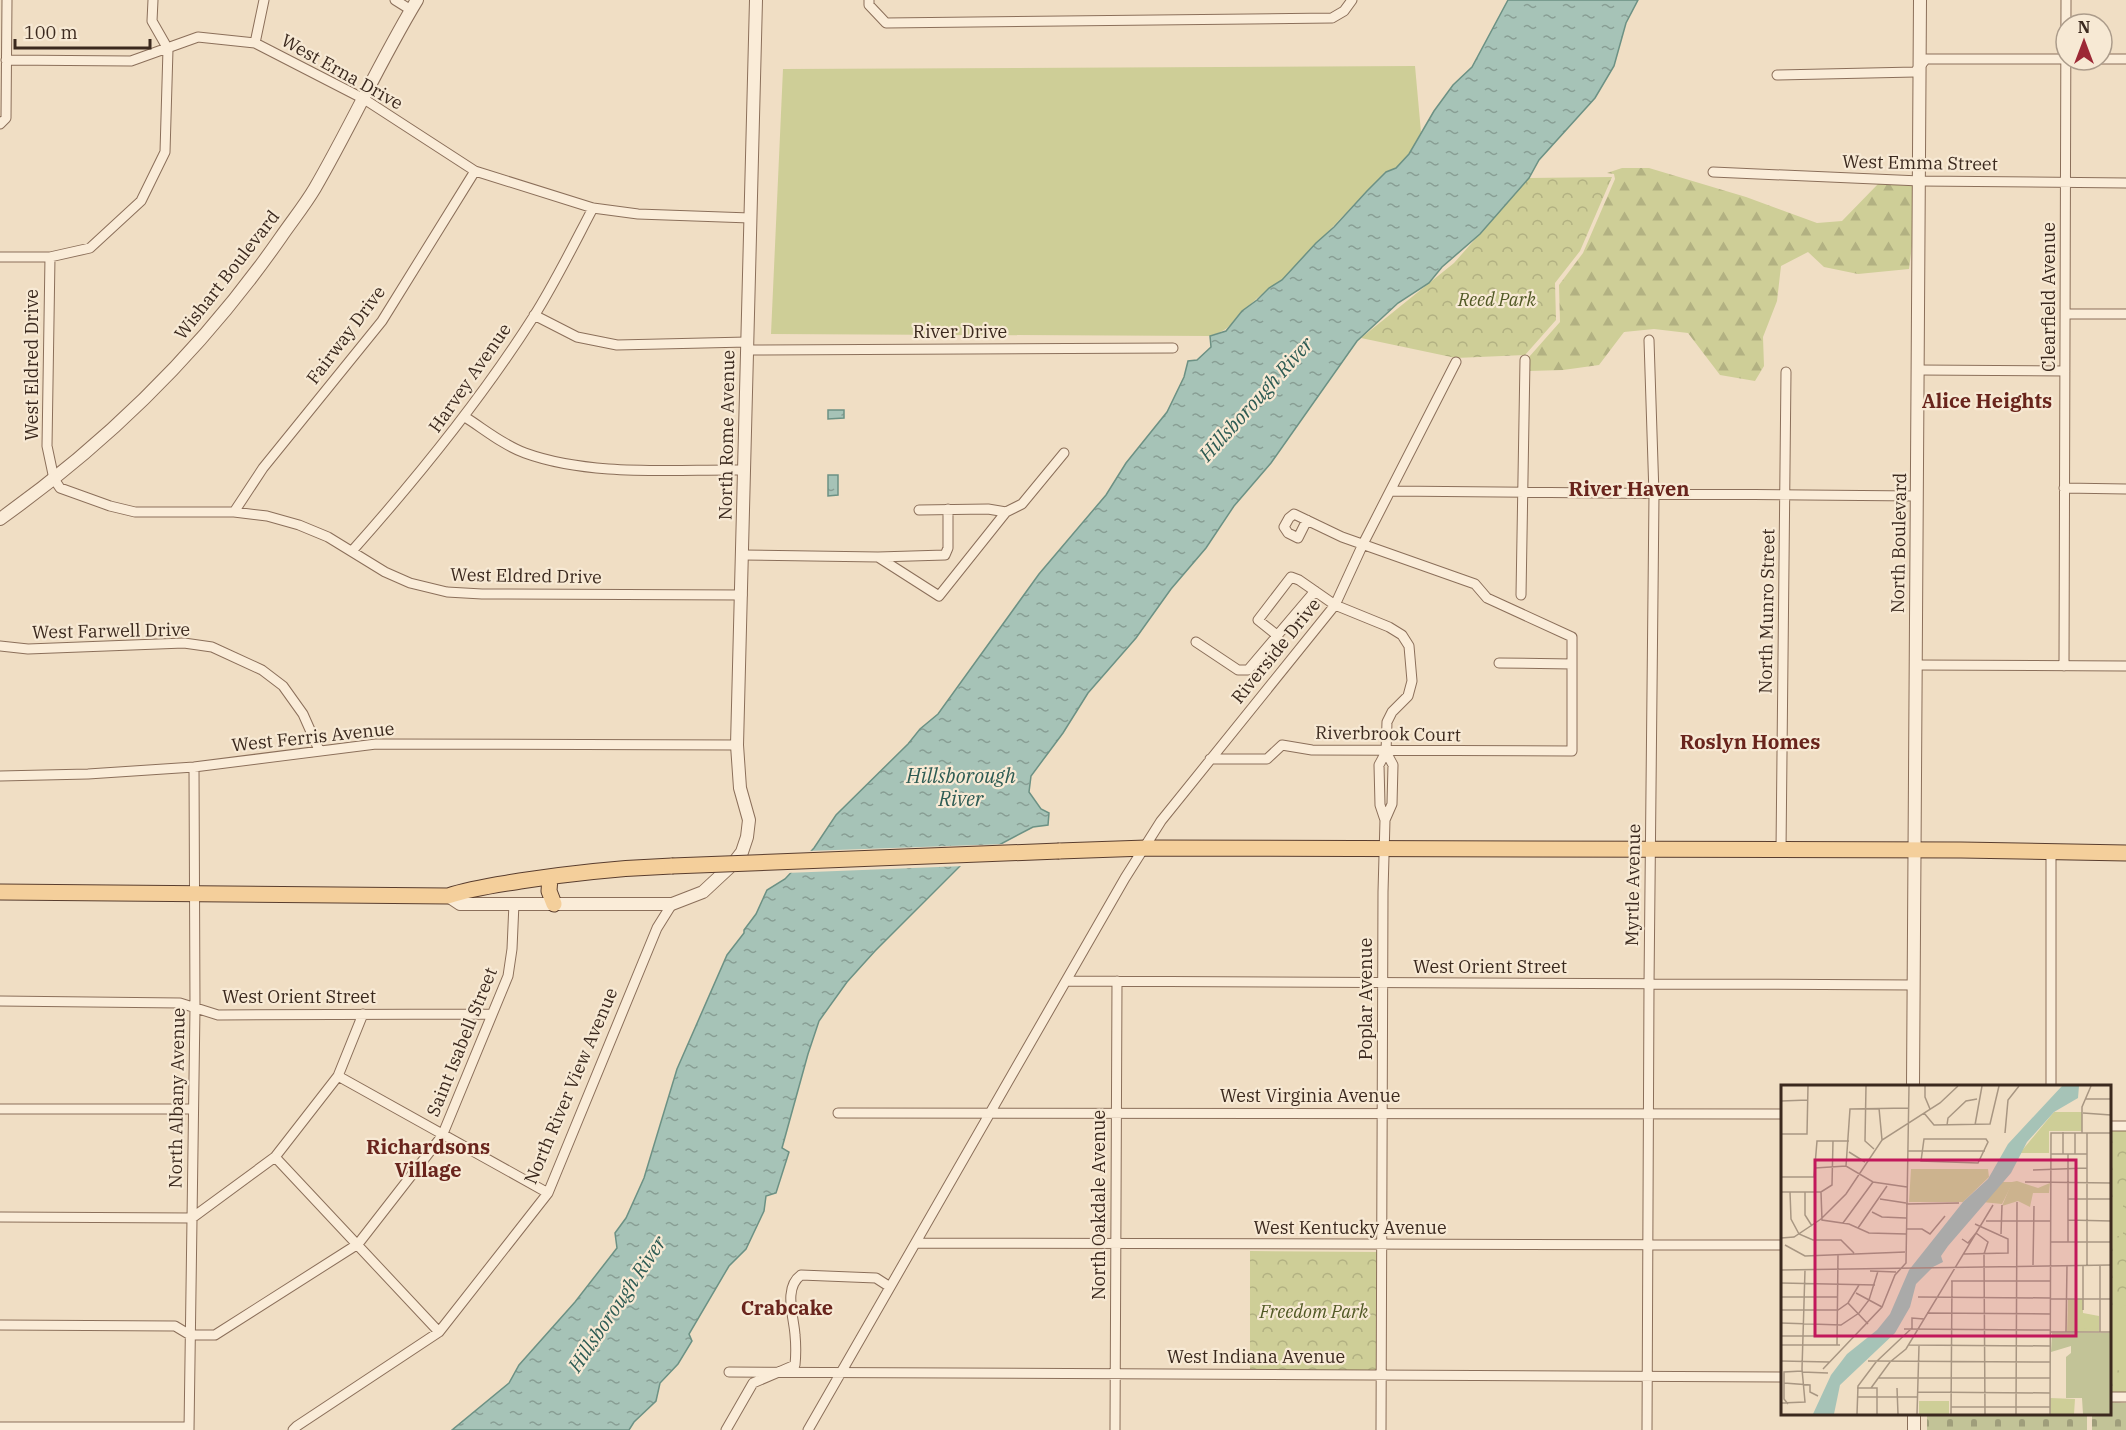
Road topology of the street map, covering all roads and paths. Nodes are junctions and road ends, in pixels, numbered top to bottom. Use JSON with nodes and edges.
{"nodes":[{"id":1,"x":7,"y":0,"type":"edge"},
{"id":2,"x":153,"y":0,"type":"edge"},
{"id":3,"x":264,"y":0,"type":"edge"},
{"id":4,"x":395,"y":0,"type":"edge"},
{"id":5,"x":756,"y":0,"type":"edge"},
{"id":6,"x":869,"y":0,"type":"edge"},
{"id":7,"x":1352,"y":0,"type":"edge"},
{"id":8,"x":1920,"y":0,"type":"edge"},
{"id":9,"x":414,"y":5,"type":"edge"},
{"id":10,"x":255,"y":43,"type":"junction"},
{"id":11,"x":168,"y":49,"type":"junction"},
{"id":12,"x":2054,"y":59,"type":"edge"},
{"id":13,"x":6,"y":60,"type":"junction"},
{"id":14,"x":1920,"y":67,"type":"junction"},
{"id":15,"x":2066,"y":72,"type":"edge"},
{"id":16,"x":1777,"y":75,"type":"dead end"},
{"id":17,"x":364,"y":99,"type":"junction"},
{"id":18,"x":0,"y":124,"type":"edge"},
{"id":19,"x":475,"y":171,"type":"junction"},
{"id":20,"x":1713,"y":172,"type":"dead end"},
{"id":21,"x":1920,"y":181,"type":"junction"},
{"id":22,"x":2065,"y":182,"type":"junction"},
{"id":23,"x":2126,"y":183,"type":"edge"},
{"id":24,"x":593,"y":208,"type":"junction"},
{"id":25,"x":750,"y":218,"type":"junction"},
{"id":26,"x":0,"y":257,"type":"edge"},
{"id":27,"x":50,"y":257,"type":"junction"},
{"id":28,"x":2065,"y":314,"type":"junction"},
{"id":29,"x":2126,"y":314,"type":"edge"},
{"id":30,"x":534,"y":315,"type":"junction"},
{"id":31,"x":1649,"y":340,"type":"dead end"},
{"id":32,"x":747,"y":346,"type":"junction"},
{"id":33,"x":1173,"y":348,"type":"dead end"},
{"id":34,"x":1525,"y":360,"type":"dead end"},
{"id":35,"x":1456,"y":362,"type":"dead end"},
{"id":36,"x":1918,"y":370,"type":"junction"},
{"id":37,"x":2065,"y":371,"type":"junction"},
{"id":38,"x":1786,"y":372,"type":"dead end"},
{"id":39,"x":465,"y":417,"type":"junction"},
{"id":40,"x":1064,"y":453,"type":"dead end"},
{"id":41,"x":745,"y":470,"type":"junction"},
{"id":42,"x":54,"y":479,"type":"junction"},
{"id":43,"x":2064,"y":488,"type":"junction"},
{"id":44,"x":2126,"y":489,"type":"edge"},
{"id":45,"x":1391,"y":491,"type":"junction"},
{"id":46,"x":1523,"y":493,"type":"junction"},
{"id":47,"x":1654,"y":495,"type":"junction"},
{"id":48,"x":1785,"y":496,"type":"junction"},
{"id":49,"x":1917,"y":496,"type":"junction"},
{"id":50,"x":948,"y":509,"type":"junction"},
{"id":51,"x":919,"y":510,"type":"dead end"},
{"id":52,"x":234,"y":512,"type":"junction"},
{"id":53,"x":1006,"y":512,"type":"junction"},
{"id":54,"x":0,"y":519,"type":"edge"},
{"id":55,"x":1306,"y":520,"type":"dead end"},
{"id":56,"x":1363,"y":544,"type":"junction"},
{"id":57,"x":352,"y":551,"type":"junction"},
{"id":58,"x":743,"y":555,"type":"junction"},
{"id":59,"x":878,"y":558,"type":"junction"},
{"id":60,"x":1315,"y":591,"type":"junction"},
{"id":61,"x":742,"y":595,"type":"junction"},
{"id":62,"x":1521,"y":595,"type":"dead end"},
{"id":63,"x":1335,"y":604,"type":"junction"},
{"id":64,"x":1278,"y":636,"type":"junction"},
{"id":65,"x":1196,"y":642,"type":"dead end"},
{"id":66,"x":0,"y":646,"type":"edge"},
{"id":67,"x":1499,"y":663,"type":"dead end"},
{"id":68,"x":1572,"y":664,"type":"junction"},
{"id":69,"x":1916,"y":665,"type":"junction"},
{"id":70,"x":2064,"y":666,"type":"junction"},
{"id":71,"x":2126,"y":666,"type":"edge"},
{"id":72,"x":737,"y":745,"type":"junction"},
{"id":73,"x":319,"y":750,"type":"junction"},
{"id":74,"x":1386,"y":752,"type":"junction"},
{"id":75,"x":1210,"y":759,"type":"junction"},
{"id":76,"x":194,"y":767,"type":"junction"},
{"id":77,"x":0,"y":776,"type":"edge"},
{"id":78,"x":1146,"y":848,"type":"junction"},
{"id":79,"x":1384,"y":849,"type":"junction"},
{"id":80,"x":1650,"y":849,"type":"junction"},
{"id":81,"x":1915,"y":849,"type":"junction"},
{"id":82,"x":1781,"y":850,"type":"junction"},
{"id":83,"x":2051,"y":853,"type":"junction"},
{"id":84,"x":2126,"y":853,"type":"edge"},
{"id":85,"x":550,"y":877,"type":"junction"},
{"id":86,"x":0,"y":892,"type":"edge"},
{"id":87,"x":195,"y":893,"type":"junction"},
{"id":88,"x":448,"y":896,"type":"junction"},
{"id":89,"x":514,"y":903,"type":"junction"},
{"id":90,"x":554,"y":904,"type":"junction"},
{"id":91,"x":672,"y":904,"type":"junction"},
{"id":92,"x":1066,"y":981,"type":"junction"},
{"id":93,"x":1117,"y":981,"type":"junction"},
{"id":94,"x":1383,"y":983,"type":"junction"},
{"id":95,"x":1648,"y":985,"type":"junction"},
{"id":96,"x":1914,"y":985,"type":"junction"},
{"id":97,"x":0,"y":1001,"type":"edge"},
{"id":98,"x":195,"y":1008,"type":"junction"},
{"id":99,"x":363,"y":1014,"type":"junction"},
{"id":100,"x":492,"y":1014,"type":"junction"},
{"id":101,"x":338,"y":1076,"type":"junction"},
{"id":102,"x":1913,"y":1085,"type":"edge"},
{"id":103,"x":2051,"y":1085,"type":"edge"},
{"id":104,"x":0,"y":1109,"type":"edge"},
{"id":105,"x":193,"y":1109,"type":"junction"},
{"id":106,"x":992,"y":1112,"type":"junction"},
{"id":107,"x":1115,"y":1112,"type":"junction"},
{"id":108,"x":838,"y":1113,"type":"dead end"},
{"id":109,"x":1382,"y":1113,"type":"junction"},
{"id":110,"x":1648,"y":1113,"type":"junction"},
{"id":111,"x":1781,"y":1114,"type":"edge"},
{"id":112,"x":442,"y":1136,"type":"junction"},
{"id":113,"x":275,"y":1157,"type":"junction"},
{"id":114,"x":548,"y":1193,"type":"junction"},
{"id":115,"x":0,"y":1217,"type":"edge"},
{"id":116,"x":192,"y":1218,"type":"junction"},
{"id":117,"x":917,"y":1243,"type":"junction"},
{"id":118,"x":1115,"y":1243,"type":"junction"},
{"id":119,"x":358,"y":1244,"type":"junction"},
{"id":120,"x":1382,"y":1245,"type":"junction"},
{"id":121,"x":1648,"y":1245,"type":"junction"},
{"id":122,"x":1781,"y":1245,"type":"edge"},
{"id":123,"x":891,"y":1287,"type":"junction"},
{"id":124,"x":0,"y":1325,"type":"edge"},
{"id":125,"x":439,"y":1332,"type":"junction"},
{"id":126,"x":190,"y":1335,"type":"junction"},
{"id":127,"x":729,"y":1372,"type":"dead end"},
{"id":128,"x":778,"y":1372,"type":"junction"},
{"id":129,"x":841,"y":1372,"type":"junction"},
{"id":130,"x":1115,"y":1373,"type":"junction"},
{"id":131,"x":1381,"y":1374,"type":"junction"},
{"id":132,"x":1647,"y":1377,"type":"junction"},
{"id":133,"x":1781,"y":1377,"type":"edge"},
{"id":134,"x":0,"y":1427,"type":"edge"},
{"id":135,"x":189,"y":1428,"type":"edge"},
{"id":136,"x":293,"y":1430,"type":"edge"},
{"id":137,"x":726,"y":1430,"type":"edge"},
{"id":138,"x":808,"y":1430,"type":"edge"},
{"id":139,"x":1115,"y":1430,"type":"edge"},
{"id":140,"x":1381,"y":1430,"type":"edge"},
{"id":141,"x":1647,"y":1430,"type":"edge"}],
"edges":[{"from":1,"to":13,"type":"street"},
{"from":2,"to":11,"type":"street"},
{"from":3,"to":10,"type":"street"},
{"from":4,"to":9,"type":"street"},
{"from":5,"to":25,"type":"street","name":"North Rome Avenue"},
{"from":6,"to":7,"type":"street"},
{"from":8,"to":14,"type":"street","name":"North Boulevard"},
{"from":9,"to":17,"type":"street","name":"Wishart Boulevard"},
{"from":10,"to":11,"type":"street","name":"West Erna Drive"},
{"from":10,"to":17,"type":"street","name":"West Erna Drive"},
{"from":11,"to":13,"type":"street","name":"West Erna Drive"},
{"from":11,"to":27,"type":"street"},
{"from":12,"to":14,"type":"street"},
{"from":13,"to":18,"type":"street"},
{"from":14,"to":16,"type":"street"},
{"from":14,"to":21,"type":"street","name":"North Boulevard"},
{"from":15,"to":22,"type":"street","name":"Clearfield Avenue"},
{"from":17,"to":19,"type":"street","name":"West Erna Drive"},
{"from":17,"to":42,"type":"street","name":"Wishart Boulevard"},
{"from":19,"to":24,"type":"street","name":"West Erna Drive"},
{"from":19,"to":52,"type":"street","name":"Fairway Drive"},
{"from":20,"to":21,"type":"street","name":"West Emma Street"},
{"from":21,"to":22,"type":"street","name":"West Emma Street"},
{"from":21,"to":36,"type":"street","name":"North Boulevard"},
{"from":22,"to":23,"type":"street","name":"West Emma Street"},
{"from":22,"to":28,"type":"street","name":"Clearfield Avenue"},
{"from":24,"to":25,"type":"street","name":"West Erna Drive"},
{"from":24,"to":30,"type":"street","name":"Harvey Avenue"},
{"from":25,"to":32,"type":"street","name":"North Rome Avenue"},
{"from":26,"to":27,"type":"street"},
{"from":27,"to":42,"type":"street","name":"West Eldred Drive"},
{"from":28,"to":29,"type":"street"},
{"from":28,"to":37,"type":"street","name":"Clearfield Avenue"},
{"from":30,"to":32,"type":"street","name":"River Drive"},
{"from":30,"to":39,"type":"street","name":"Harvey Avenue"},
{"from":31,"to":47,"type":"street","name":"Myrtle Avenue"},
{"from":32,"to":33,"type":"street","name":"River Drive"},
{"from":32,"to":41,"type":"street","name":"North Rome Avenue"},
{"from":34,"to":46,"type":"street"},
{"from":35,"to":45,"type":"street","name":"Riverside Drive"},
{"from":36,"to":37,"type":"street"},
{"from":36,"to":49,"type":"street","name":"North Boulevard"},
{"from":37,"to":43,"type":"street","name":"Clearfield Avenue"},
{"from":38,"to":48,"type":"street","name":"North Munro Street"},
{"from":39,"to":41,"type":"street"},
{"from":39,"to":57,"type":"street","name":"Harvey Avenue"},
{"from":40,"to":53,"type":"street"},
{"from":41,"to":58,"type":"street","name":"North Rome Avenue"},
{"from":42,"to":52,"type":"street","name":"West Eldred Drive"},
{"from":42,"to":54,"type":"street","name":"Wishart Boulevard"},
{"from":43,"to":44,"type":"street"},
{"from":43,"to":70,"type":"street","name":"Clearfield Avenue"},
{"from":45,"to":46,"type":"street"},
{"from":45,"to":56,"type":"street","name":"Riverside Drive"},
{"from":46,"to":47,"type":"street"},
{"from":46,"to":62,"type":"street"},
{"from":47,"to":48,"type":"street"},
{"from":47,"to":80,"type":"street","name":"Myrtle Avenue"},
{"from":48,"to":49,"type":"street"},
{"from":48,"to":82,"type":"street","name":"North Munro Street"},
{"from":49,"to":69,"type":"street","name":"North Boulevard"},
{"from":50,"to":51,"type":"street"},
{"from":50,"to":53,"type":"street"},
{"from":50,"to":59,"type":"street"},
{"from":52,"to":57,"type":"street","name":"West Eldred Drive"},
{"from":53,"to":59,"type":"street"},
{"from":55,"to":56,"type":"street"},
{"from":56,"to":63,"type":"street","name":"Riverside Drive"},
{"from":56,"to":68,"type":"street"},
{"from":57,"to":61,"type":"street","name":"West Eldred Drive"},
{"from":58,"to":59,"type":"street"},
{"from":58,"to":61,"type":"street","name":"North Rome Avenue"},
{"from":60,"to":63,"type":"street","name":"Poplar Avenue"},
{"from":60,"to":64,"type":"street"},
{"from":60,"to":64,"type":"street","name":"Poplar Avenue"},
{"from":61,"to":72,"type":"street","name":"North Rome Avenue"},
{"from":63,"to":74,"type":"street","name":"Poplar Avenue"},
{"from":63,"to":75,"type":"street","name":"Riverside Drive"},
{"from":64,"to":65,"type":"street"},
{"from":66,"to":73,"type":"street","name":"West Farwell Drive"},
{"from":67,"to":68,"type":"street"},
{"from":68,"to":74,"type":"street","name":"Riverbrook Court"},
{"from":69,"to":70,"type":"street"},
{"from":69,"to":81,"type":"street","name":"North Boulevard"},
{"from":70,"to":71,"type":"street"},
{"from":72,"to":73,"type":"street","name":"West Ferris Avenue"},
{"from":72,"to":91,"type":"street","name":"North Rome Avenue"},
{"from":73,"to":76,"type":"street","name":"West Ferris Avenue"},
{"from":74,"to":75,"type":"street","name":"Riverbrook Court"},
{"from":74,"to":79,"type":"street","name":"Poplar Avenue"},
{"from":75,"to":78,"type":"street","name":"Riverside Drive"},
{"from":76,"to":77,"type":"street","name":"West Ferris Avenue"},
{"from":76,"to":87,"type":"street","name":"North Albany Avenue"},
{"from":78,"to":79,"type":"main road"},
{"from":78,"to":85,"type":"main road","bridge":true},
{"from":78,"to":92,"type":"street","name":"Riverside Drive"},
{"from":79,"to":80,"type":"main road"},
{"from":79,"to":94,"type":"street","name":"Poplar Avenue"},
{"from":80,"to":82,"type":"main road"},
{"from":80,"to":95,"type":"street","name":"Myrtle Avenue"},
{"from":81,"to":82,"type":"main road"},
{"from":81,"to":83,"type":"main road"},
{"from":81,"to":96,"type":"street","name":"North Boulevard"},
{"from":83,"to":84,"type":"main road"},
{"from":83,"to":103,"type":"street"},
{"from":85,"to":88,"type":"main road"},
{"from":85,"to":90,"type":"main road"},
{"from":86,"to":87,"type":"main road"},
{"from":87,"to":88,"type":"main road"},
{"from":87,"to":98,"type":"street","name":"North Albany Avenue"},
{"from":88,"to":89,"type":"street"},
{"from":89,"to":90,"type":"street"},
{"from":89,"to":100,"type":"street","name":"Saint Isabell Street"},
{"from":90,"to":91,"type":"street"},
{"from":91,"to":114,"type":"street","name":"North River View Avenue"},
{"from":92,"to":93,"type":"street","name":"West Orient Street"},
{"from":92,"to":106,"type":"street","name":"Riverside Drive"},
{"from":93,"to":94,"type":"street","name":"West Orient Street"},
{"from":93,"to":107,"type":"street","name":"North Oakdale Avenue"},
{"from":94,"to":95,"type":"street","name":"West Orient Street"},
{"from":94,"to":109,"type":"street","name":"Poplar Avenue"},
{"from":95,"to":96,"type":"street","name":"West Orient Street"},
{"from":95,"to":110,"type":"street","name":"Myrtle Avenue"},
{"from":96,"to":102,"type":"street","name":"North Boulevard"},
{"from":97,"to":98,"type":"street","name":"West Orient Street"},
{"from":98,"to":99,"type":"street","name":"West Orient Street"},
{"from":98,"to":105,"type":"street","name":"North Albany Avenue"},
{"from":99,"to":100,"type":"street","name":"West Orient Street"},
{"from":99,"to":101,"type":"street"},
{"from":100,"to":112,"type":"street","name":"Saint Isabell Street"},
{"from":101,"to":112,"type":"street"},
{"from":101,"to":113,"type":"street"},
{"from":104,"to":105,"type":"street"},
{"from":105,"to":116,"type":"street","name":"North Albany Avenue"},
{"from":106,"to":107,"type":"street","name":"West Virginia Avenue"},
{"from":106,"to":108,"type":"street","name":"West Virginia Avenue"},
{"from":106,"to":117,"type":"street","name":"Riverside Drive"},
{"from":107,"to":109,"type":"street","name":"West Virginia Avenue"},
{"from":107,"to":118,"type":"street","name":"North Oakdale Avenue"},
{"from":109,"to":110,"type":"street","name":"West Virginia Avenue"},
{"from":109,"to":120,"type":"street","name":"Poplar Avenue"},
{"from":110,"to":111,"type":"street","name":"West Virginia Avenue"},
{"from":110,"to":121,"type":"street","name":"Myrtle Avenue"},
{"from":112,"to":114,"type":"street"},
{"from":112,"to":119,"type":"street","name":"Saint Isabell Street"},
{"from":113,"to":116,"type":"street"},
{"from":113,"to":119,"type":"street"},
{"from":114,"to":125,"type":"street","name":"North River View Avenue"},
{"from":115,"to":116,"type":"street"},
{"from":116,"to":126,"type":"street","name":"North Albany Avenue"},
{"from":117,"to":118,"type":"street","name":"West Kentucky Avenue"},
{"from":117,"to":123,"type":"street","name":"Riverside Drive"},
{"from":118,"to":120,"type":"street","name":"West Kentucky Avenue"},
{"from":118,"to":130,"type":"street","name":"North Oakdale Avenue"},
{"from":119,"to":125,"type":"street"},
{"from":119,"to":126,"type":"street","name":"Saint Isabell Street"},
{"from":120,"to":121,"type":"street","name":"West Kentucky Avenue"},
{"from":120,"to":131,"type":"street","name":"Poplar Avenue"},
{"from":121,"to":122,"type":"street","name":"West Kentucky Avenue"},
{"from":121,"to":132,"type":"street","name":"Myrtle Avenue"},
{"from":123,"to":128,"type":"street"},
{"from":123,"to":129,"type":"street","name":"Riverside Drive"},
{"from":124,"to":126,"type":"street","name":"Saint Isabell Street"},
{"from":125,"to":136,"type":"street","name":"North River View Avenue"},
{"from":126,"to":135,"type":"street","name":"North Albany Avenue"},
{"from":127,"to":128,"type":"street","name":"West Indiana Avenue"},
{"from":128,"to":129,"type":"street","name":"West Indiana Avenue"},
{"from":128,"to":137,"type":"street"},
{"from":129,"to":130,"type":"street","name":"West Indiana Avenue"},
{"from":129,"to":138,"type":"street","name":"Riverside Drive"},
{"from":130,"to":131,"type":"street","name":"West Indiana Avenue"},
{"from":130,"to":139,"type":"street","name":"North Oakdale Avenue"},
{"from":131,"to":132,"type":"street","name":"West Indiana Avenue"},
{"from":131,"to":140,"type":"street","name":"Poplar Avenue"},
{"from":132,"to":133,"type":"street","name":"West Indiana Avenue"},
{"from":132,"to":141,"type":"street","name":"Myrtle Avenue"},
{"from":134,"to":135,"type":"street"}]}
